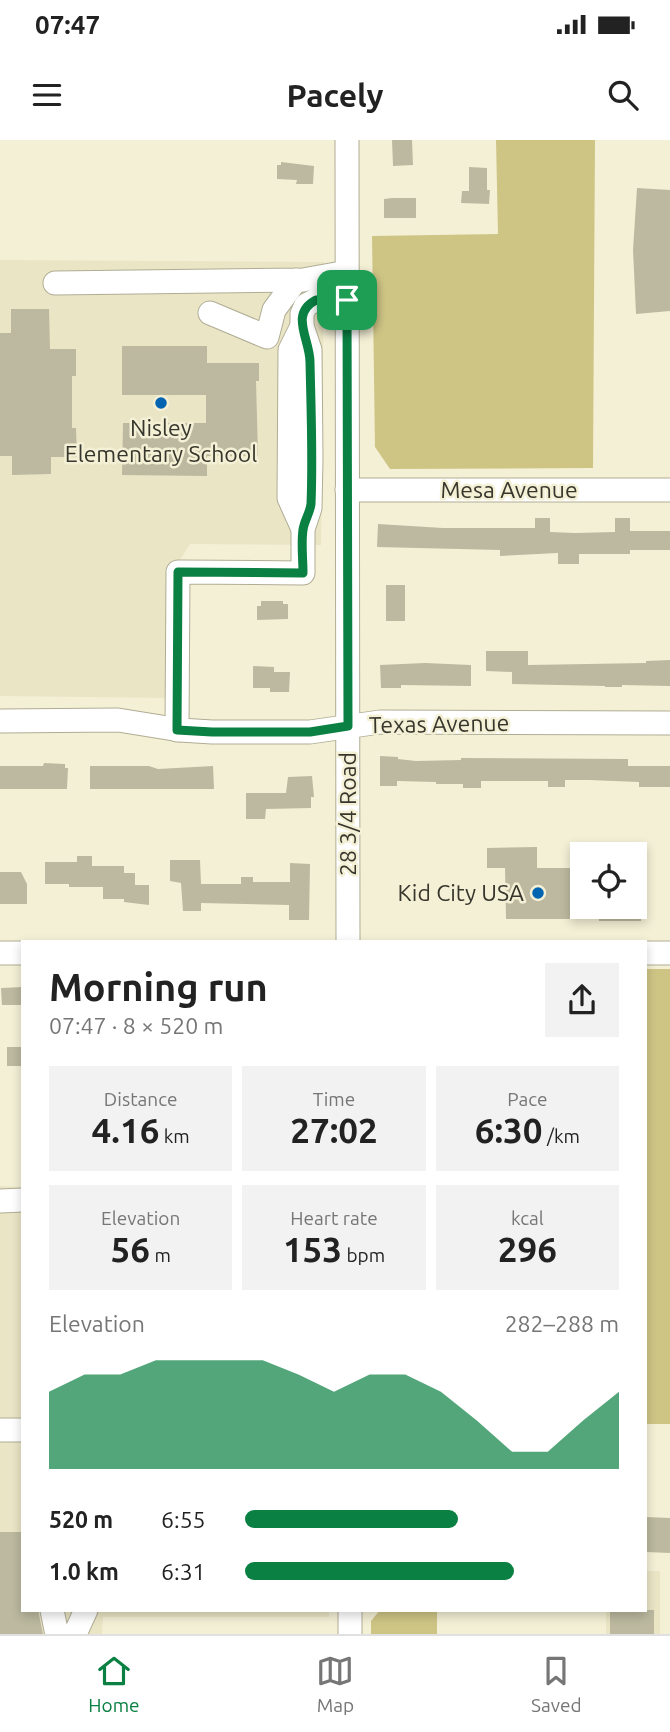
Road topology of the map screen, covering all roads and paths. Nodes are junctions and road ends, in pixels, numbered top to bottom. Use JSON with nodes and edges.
{"nodes":[{"id":1,"x":347,"y":140,"type":"edge"},
{"id":2,"x":347,"y":272,"type":"junction"},
{"id":3,"x":296,"y":281,"type":"junction"},
{"id":4,"x":55,"y":282,"type":"dead end"},
{"id":5,"x":347,"y":300,"type":"junction"},
{"id":6,"x":210,"y":313,"type":"dead end"},
{"id":7,"x":347,"y":489,"type":"junction"},
{"id":8,"x":670,"y":490,"type":"edge"},
{"id":9,"x":0,"y":721,"type":"edge"},
{"id":10,"x":670,"y":723,"type":"edge"},
{"id":11,"x":348,"y":726,"type":"junction"},
{"id":12,"x":177,"y":730,"type":"junction"},
{"id":13,"x":348,"y":940,"type":"edge"},
{"id":14,"x":0,"y":953,"type":"edge"},
{"id":15,"x":21,"y":953,"type":"edge"},
{"id":16,"x":647,"y":953,"type":"edge"},
{"id":17,"x":670,"y":953,"type":"edge"},
{"id":18,"x":0,"y":1200,"type":"edge"},
{"id":19,"x":21,"y":1200,"type":"edge"},
{"id":20,"x":0,"y":1430,"type":"edge"},
{"id":21,"x":21,"y":1430,"type":"edge"},
{"id":22,"x":52,"y":1612,"type":"edge"},
{"id":23,"x":85,"y":1612,"type":"edge"},
{"id":24,"x":350,"y":1612,"type":"edge"},
{"id":25,"x":61,"y":1634,"type":"edge"},
{"id":26,"x":75,"y":1634,"type":"edge"},
{"id":27,"x":350,"y":1634,"type":"edge"}],
"edges":[{"from":1,"to":2,"type":"street","name":"28 3/4 Road"},
{"from":2,"to":3,"type":"street"},
{"from":2,"to":5,"type":"street","name":"28 3/4 Road"},
{"from":3,"to":4,"type":"street"},
{"from":3,"to":6,"type":"street"},
{"from":5,"to":7,"type":"street","name":"28 3/4 Road"},
{"from":5,"to":12,"type":"street"},
{"from":7,"to":8,"type":"street","name":"Mesa Avenue"},
{"from":7,"to":11,"type":"street","name":"28 3/4 Road"},
{"from":9,"to":12,"type":"street","name":"Texas Avenue"},
{"from":10,"to":11,"type":"street","name":"Texas Avenue"},
{"from":11,"to":12,"type":"street","name":"Texas Avenue"},
{"from":11,"to":13,"type":"street","name":"28 3/4 Road"},
{"from":14,"to":15,"type":"street"},
{"from":16,"to":17,"type":"street"},
{"from":18,"to":19,"type":"street"},
{"from":20,"to":21,"type":"street"},
{"from":22,"to":25,"type":"street"},
{"from":23,"to":26,"type":"street"},
{"from":24,"to":27,"type":"street"}]}
